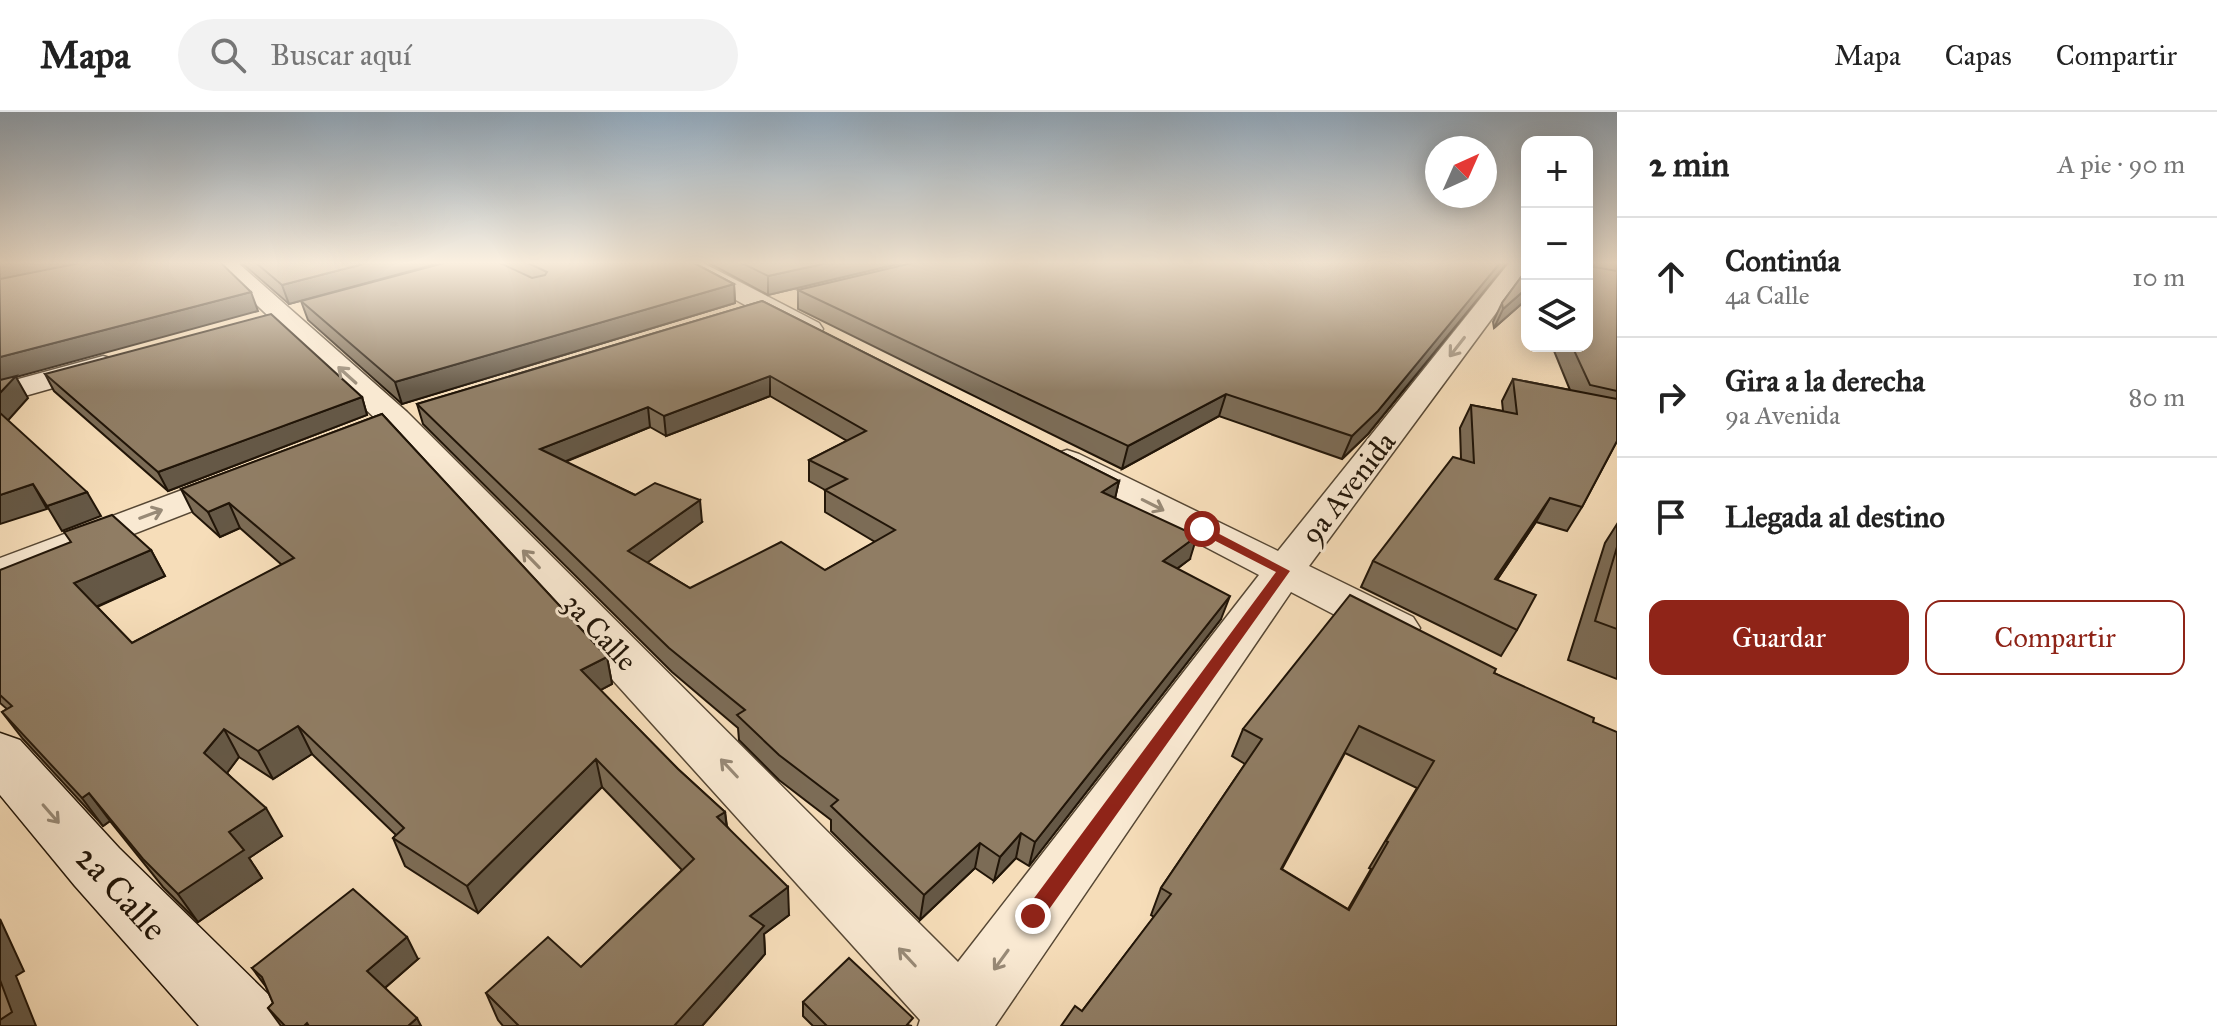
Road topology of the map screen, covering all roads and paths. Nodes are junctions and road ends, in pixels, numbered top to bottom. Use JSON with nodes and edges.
{"nodes":[{"id":1,"x":271,"y":306,"type":"edge"},
{"id":2,"x":771,"y":306,"type":"edge"},
{"id":3,"x":784,"y":306,"type":"edge"},
{"id":4,"x":1491,"y":306,"type":"edge"},
{"id":5,"x":721,"y":320,"type":"edge"},
{"id":6,"x":835,"y":342,"type":"edge"},
{"id":7,"x":133,"y":357,"type":"edge"},
{"id":8,"x":0,"y":394,"type":"edge"},
{"id":9,"x":1045,"y":449,"type":"edge"},
{"id":10,"x":264,"y":470,"type":"edge"},
{"id":11,"x":1284,"y":571,"type":"junction"},
{"id":12,"x":0,"y":573,"type":"edge"},
{"id":13,"x":1437,"y":648,"type":"edge"},
{"id":14,"x":0,"y":755,"type":"edge"},
{"id":15,"x":957,"y":1020,"type":"edge"},
{"id":16,"x":248,"y":1026,"type":"edge"}],
"edges":[{"from":15,"to":1,"type":"street","name":"3a Calle","one_way":true},
{"from":2,"to":5,"type":"street"},
{"from":3,"to":6,"type":"street"},
{"from":4,"to":11,"type":"street","name":"9a Avenida","one_way":true},
{"from":7,"to":8,"type":"street"},
{"from":9,"to":11,"type":"street","one_way":true},
{"from":12,"to":10,"type":"street","one_way":true},
{"from":11,"to":13,"type":"street"},
{"from":11,"to":15,"type":"street","name":"9a Avenida","one_way":true},
{"from":14,"to":16,"type":"main road","name":"2a Calle","one_way":true}]}
